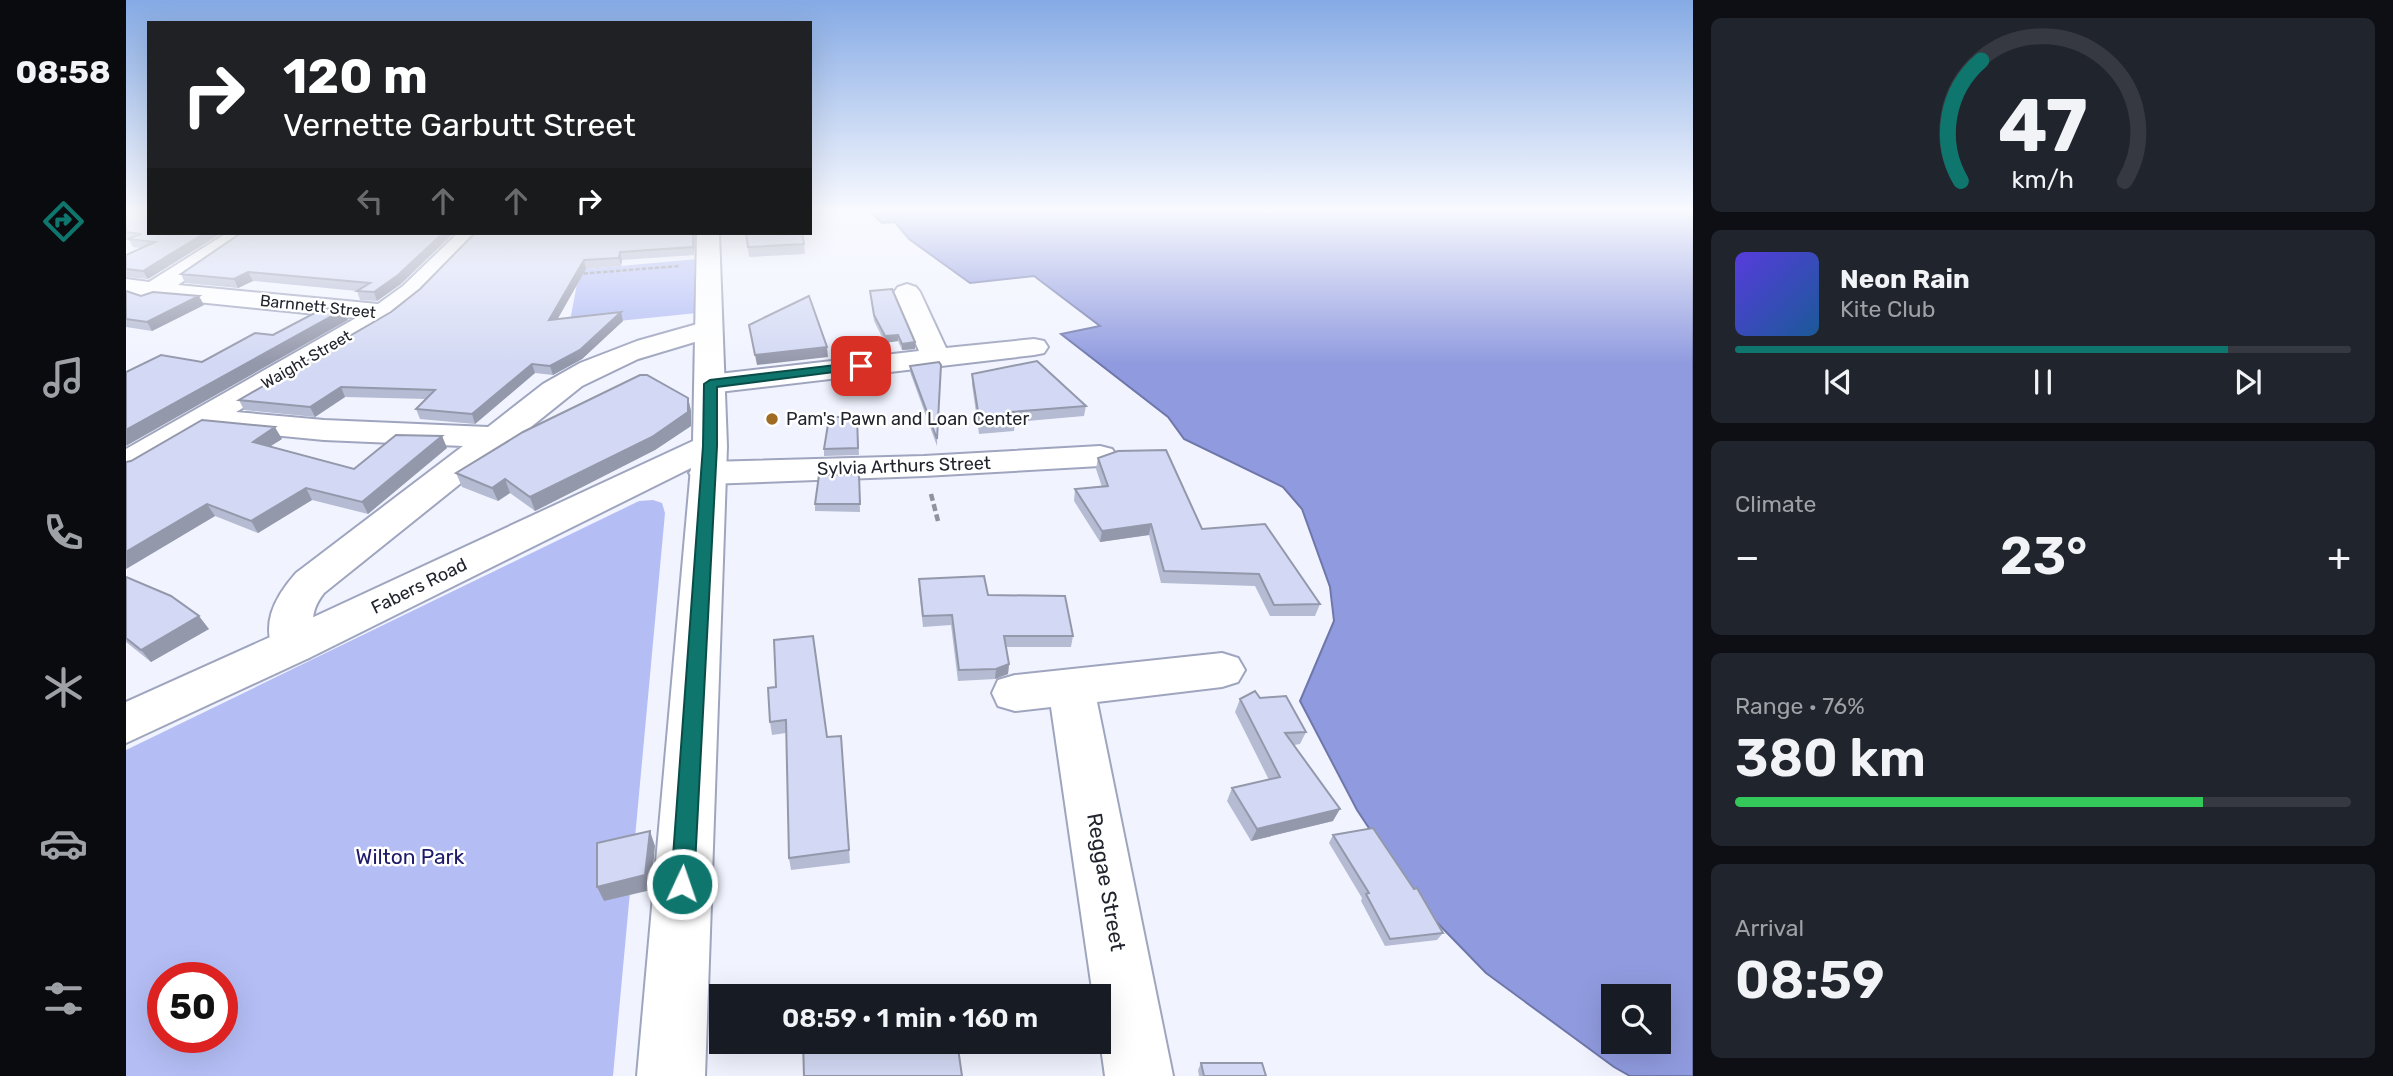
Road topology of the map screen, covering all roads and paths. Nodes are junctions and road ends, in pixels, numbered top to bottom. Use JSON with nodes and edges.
{"nodes":[{"id":1,"x":197,"y":262,"type":"edge"},
{"id":2,"x":441,"y":262,"type":"edge"},
{"id":3,"x":709,"y":264,"type":"joint"},
{"id":4,"x":572,"y":274,"type":"edge"},
{"id":5,"x":126,"y":287,"type":"edge"},
{"id":6,"x":154,"y":290,"type":"junction"},
{"id":7,"x":906,"y":292,"type":"dead end"},
{"id":8,"x":126,"y":304,"type":"edge"},
{"id":9,"x":384,"y":313,"type":"junction"},
{"id":10,"x":708,"y":329,"type":"junction"},
{"id":11,"x":1034,"y":347,"type":"dead end"},
{"id":12,"x":936,"y":357,"type":"junction"},
{"id":13,"x":710,"y":384,"type":"junction"},
{"id":14,"x":203,"y":419,"type":"junction"},
{"id":15,"x":494,"y":437,"type":"junction"},
{"id":16,"x":1100,"y":457,"type":"edge"},
{"id":17,"x":709,"y":459,"type":"junction"},
{"id":18,"x":126,"y":463,"type":"edge"},
{"id":19,"x":293,"y":646,"type":"junction"},
{"id":20,"x":1222,"y":670,"type":"dead end"},
{"id":21,"x":1071,"y":687,"type":"junction"},
{"id":22,"x":1015,"y":693,"type":"dead end"},
{"id":23,"x":126,"y":723,"type":"edge"},
{"id":24,"x":671,"y":1076,"type":"edge"},
{"id":25,"x":1139,"y":1076,"type":"edge"}],
"edges":[{"from":1,"to":6,"type":"street"},
{"from":2,"to":9,"type":"street","name":"Waight Street"},
{"from":3,"to":4,"type":"path"},
{"from":3,"to":10,"type":"street"},
{"from":5,"to":6,"type":"street","name":"Barnnett Street"},
{"from":6,"to":8,"type":"street"},
{"from":6,"to":9,"type":"street","name":"Barnnett Street"},
{"from":7,"to":12,"type":"street"},
{"from":9,"to":14,"type":"street","name":"Waight Street"},
{"from":10,"to":13,"type":"street"},
{"from":10,"to":15,"type":"street"},
{"from":11,"to":12,"type":"street"},
{"from":12,"to":13,"type":"street"},
{"from":13,"to":17,"type":"street"},
{"from":14,"to":15,"type":"street"},
{"from":14,"to":18,"type":"street","name":"Waight Street"},
{"from":15,"to":19,"type":"street"},
{"from":16,"to":17,"type":"street","name":"Sylvia Arthurs Street"},
{"from":17,"to":19,"type":"street","name":"Fabers Road"},
{"from":17,"to":24,"type":"street"},
{"from":19,"to":23,"type":"street","name":"Fabers Road"},
{"from":20,"to":21,"type":"street"},
{"from":21,"to":22,"type":"street"},
{"from":21,"to":25,"type":"street","name":"Reggae Street"}]}
